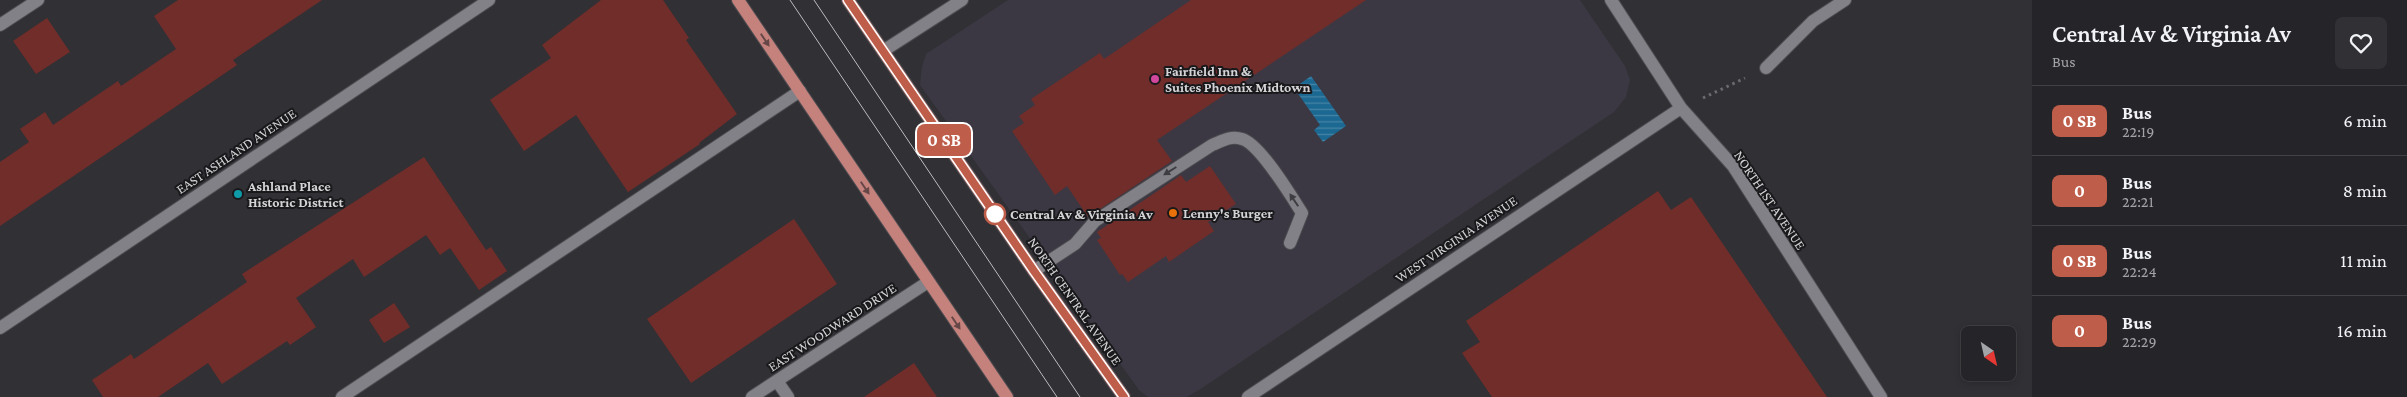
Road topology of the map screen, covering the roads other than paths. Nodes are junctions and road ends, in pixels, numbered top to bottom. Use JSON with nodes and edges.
{"nodes":[{"id":1,"x":38,"y":0,"type":"edge"},
{"id":2,"x":489,"y":0,"type":"edge"},
{"id":3,"x":738,"y":0,"type":"edge"},
{"id":4,"x":848,"y":0,"type":"edge"},
{"id":5,"x":962,"y":0,"type":"edge"},
{"id":6,"x":1611,"y":0,"type":"edge"},
{"id":7,"x":1845,"y":0,"type":"edge"},
{"id":8,"x":0,"y":25,"type":"edge"},
{"id":9,"x":883,"y":51,"type":"junction"},
{"id":10,"x":1766,"y":68,"type":"road end"},
{"id":11,"x":800,"y":91,"type":"junction"},
{"id":12,"x":1682,"y":108,"type":"junction"},
{"id":13,"x":1290,"y":243,"type":"dead end"},
{"id":14,"x":1034,"y":271,"type":"junction"},
{"id":15,"x":928,"y":282,"type":"junction"},
{"id":16,"x":0,"y":328,"type":"edge"},
{"id":17,"x":777,"y":381,"type":"junction"},
{"id":18,"x":342,"y":397,"type":"edge"},
{"id":19,"x":752,"y":397,"type":"edge"},
{"id":20,"x":788,"y":397,"type":"edge"},
{"id":21,"x":1007,"y":397,"type":"edge"},
{"id":22,"x":1124,"y":397,"type":"edge"},
{"id":23,"x":1248,"y":397,"type":"edge"},
{"id":24,"x":1882,"y":397,"type":"edge"}],
"edges":[{"from":1,"to":8,"type":"street"},
{"from":2,"to":16,"type":"street","name":"EAST ASHLAND AVENUE"},
{"from":3,"to":11,"type":"main road","one_way":true},
{"from":4,"to":9,"type":"main road","name":"NORTH CENTRAL AVENUE"},
{"from":5,"to":9,"type":"street"},
{"from":6,"to":12,"type":"street","name":"NORTH 1ST AVENUE"},
{"from":7,"to":10,"type":"street"},
{"from":9,"to":14,"type":"main road","name":"NORTH CENTRAL AVENUE"},
{"from":11,"to":15,"type":"main road","one_way":true},
{"from":11,"to":18,"type":"street"},
{"from":12,"to":23,"type":"street","name":"WEST VIRGINIA AVENUE"},
{"from":12,"to":24,"type":"street","name":"NORTH 1ST AVENUE"},
{"from":13,"to":14,"type":"street","one_way":true},
{"from":14,"to":22,"type":"main road","name":"NORTH CENTRAL AVENUE"},
{"from":15,"to":17,"type":"street","name":"EAST WOODWARD DRIVE"},
{"from":15,"to":21,"type":"main road","one_way":true},
{"from":17,"to":19,"type":"street","name":"EAST WOODWARD DRIVE"},
{"from":17,"to":20,"type":"street"}]}
